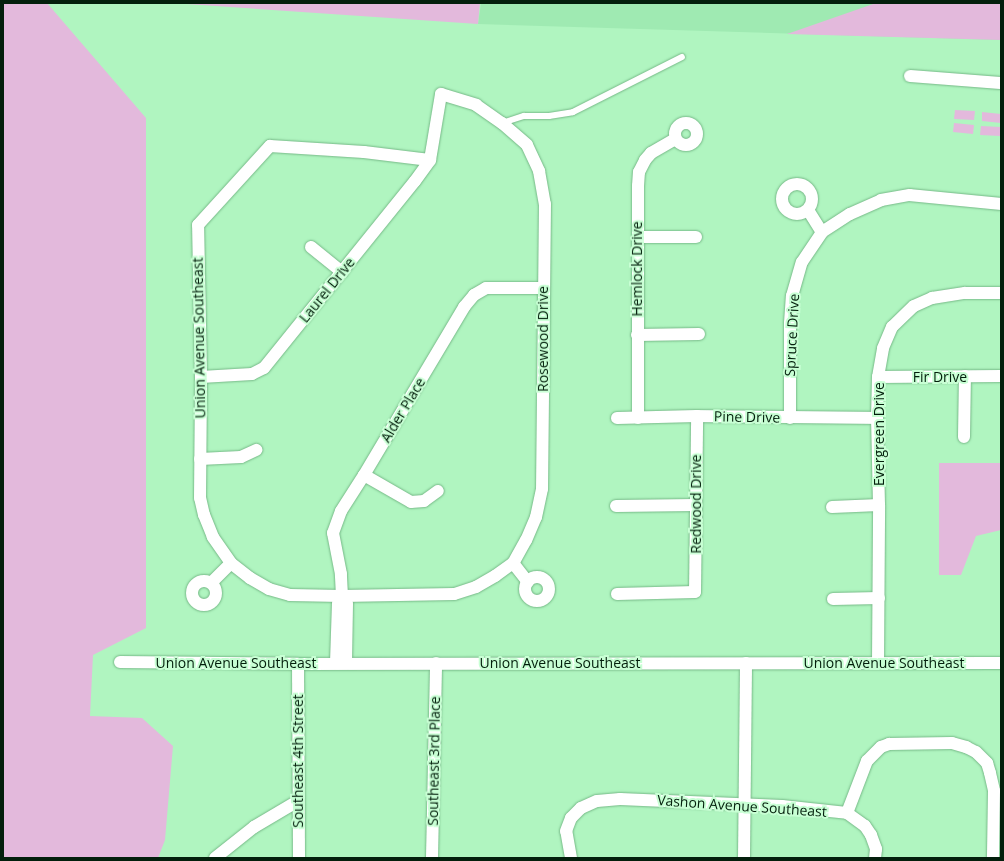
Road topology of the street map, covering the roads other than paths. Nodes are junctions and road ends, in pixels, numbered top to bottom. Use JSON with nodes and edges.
{"nodes":[{"id":1,"x":682,"y":57,"type":"dead end"},
{"id":2,"x":910,"y":76,"type":"dead end"},
{"id":3,"x":1001,"y":83,"type":"edge"},
{"id":4,"x":502,"y":123,"type":"junction"},
{"id":5,"x":675,"y":139,"type":"dead end"},
{"id":6,"x":430,"y":160,"type":"junction"},
{"id":7,"x":1001,"y":204,"type":"edge"},
{"id":8,"x":808,"y":210,"type":"dead end"},
{"id":9,"x":822,"y":232,"type":"junction"},
{"id":10,"x":696,"y":237,"type":"dead end"},
{"id":11,"x":638,"y":238,"type":"junction"},
{"id":12,"x":311,"y":247,"type":"dead end"},
{"id":13,"x":342,"y":272,"type":"junction"},
{"id":14,"x":543,"y":288,"type":"junction"},
{"id":15,"x":1001,"y":294,"type":"edge"},
{"id":16,"x":699,"y":334,"type":"dead end"},
{"id":17,"x":637,"y":335,"type":"junction"},
{"id":18,"x":201,"y":376,"type":"junction"},
{"id":19,"x":965,"y":376,"type":"junction"},
{"id":20,"x":1001,"y":376,"type":"edge"},
{"id":21,"x":878,"y":377,"type":"junction"},
{"id":22,"x":697,"y":416,"type":"junction"},
{"id":23,"x":617,"y":418,"type":"dead end"},
{"id":24,"x":638,"y":418,"type":"junction"},
{"id":25,"x":790,"y":418,"type":"junction"},
{"id":26,"x":877,"y":418,"type":"junction"},
{"id":27,"x":964,"y":437,"type":"dead end"},
{"id":28,"x":256,"y":450,"type":"dead end"},
{"id":29,"x":200,"y":459,"type":"junction"},
{"id":30,"x":364,"y":475,"type":"junction"},
{"id":31,"x":438,"y":491,"type":"dead end"},
{"id":32,"x":695,"y":505,"type":"junction"},
{"id":33,"x":879,"y":505,"type":"junction"},
{"id":34,"x":616,"y":506,"type":"dead end"},
{"id":35,"x":832,"y":507,"type":"dead end"},
{"id":36,"x":231,"y":563,"type":"junction"},
{"id":37,"x":513,"y":563,"type":"junction"},
{"id":38,"x":528,"y":582,"type":"dead end"},
{"id":39,"x":211,"y":583,"type":"dead end"},
{"id":40,"x":617,"y":594,"type":"dead end"},
{"id":41,"x":342,"y":596,"type":"junction"},
{"id":42,"x":879,"y":598,"type":"junction"},
{"id":43,"x":833,"y":599,"type":"dead end"},
{"id":44,"x":120,"y":662,"type":"dead end"},
{"id":45,"x":1001,"y":662,"type":"edge"},
{"id":46,"x":341,"y":663,"type":"junction"},
{"id":47,"x":436,"y":663,"type":"junction"},
{"id":48,"x":746,"y":663,"type":"junction"},
{"id":49,"x":878,"y":663,"type":"junction"},
{"id":50,"x":298,"y":664,"type":"junction"},
{"id":51,"x":298,"y":801,"type":"junction"},
{"id":52,"x":744,"y":804,"type":"junction"},
{"id":53,"x":847,"y":813,"type":"junction"},
{"id":54,"x":214,"y":858,"type":"edge"},
{"id":55,"x":298,"y":858,"type":"edge"},
{"id":56,"x":432,"y":858,"type":"edge"},
{"id":57,"x":571,"y":858,"type":"edge"},
{"id":58,"x":744,"y":858,"type":"edge"},
{"id":59,"x":875,"y":858,"type":"edge"},
{"id":60,"x":993,"y":858,"type":"edge"}],
"edges":[{"from":1,"to":4,"type":"lane"},
{"from":2,"to":3,"type":"street"},
{"from":4,"to":6,"type":"street","name":"Rosewood Drive"},
{"from":4,"to":14,"type":"street","name":"Rosewood Drive"},
{"from":5,"to":11,"type":"street","name":"Hemlock Drive"},
{"from":6,"to":13,"type":"street","name":"Laurel Drive"},
{"from":6,"to":18,"type":"street","name":"Union Avenue Southeast"},
{"from":7,"to":9,"type":"street","name":"Spruce Drive"},
{"from":8,"to":9,"type":"street"},
{"from":9,"to":25,"type":"street","name":"Spruce Drive"},
{"from":10,"to":11,"type":"street"},
{"from":11,"to":17,"type":"street","name":"Hemlock Drive"},
{"from":12,"to":13,"type":"street"},
{"from":13,"to":18,"type":"street","name":"Laurel Drive"},
{"from":14,"to":30,"type":"street","name":"Alder Place"},
{"from":14,"to":37,"type":"street","name":"Rosewood Drive"},
{"from":15,"to":21,"type":"street","name":"Evergreen Drive"},
{"from":16,"to":17,"type":"street"},
{"from":17,"to":24,"type":"street","name":"Hemlock Drive"},
{"from":18,"to":29,"type":"street","name":"Union Avenue Southeast"},
{"from":19,"to":20,"type":"street","name":"Fir Drive"},
{"from":19,"to":21,"type":"street","name":"Fir Drive"},
{"from":19,"to":27,"type":"street"},
{"from":21,"to":26,"type":"street","name":"Evergreen Drive"},
{"from":22,"to":24,"type":"street","name":"Pine Drive"},
{"from":22,"to":25,"type":"street","name":"Pine Drive"},
{"from":22,"to":32,"type":"street","name":"Redwood Drive"},
{"from":23,"to":24,"type":"street","name":"Pine Drive"},
{"from":25,"to":26,"type":"street","name":"Pine Drive"},
{"from":26,"to":33,"type":"street","name":"Evergreen Drive"},
{"from":28,"to":29,"type":"street"},
{"from":29,"to":36,"type":"street","name":"Union Avenue Southeast"},
{"from":30,"to":31,"type":"street"},
{"from":30,"to":41,"type":"street","name":"Alder Place"},
{"from":32,"to":34,"type":"street"},
{"from":32,"to":40,"type":"street","name":"Redwood Drive"},
{"from":33,"to":35,"type":"street"},
{"from":33,"to":42,"type":"street","name":"Evergreen Drive"},
{"from":36,"to":39,"type":"street"},
{"from":36,"to":41,"type":"street","name":"Union Avenue Southeast"},
{"from":37,"to":38,"type":"street"},
{"from":37,"to":41,"type":"street","name":"Union Avenue Southeast"},
{"from":41,"to":46,"type":"street","name":"Alder Place"},
{"from":42,"to":43,"type":"street"},
{"from":42,"to":49,"type":"street","name":"Evergreen Drive"},
{"from":44,"to":50,"type":"street","name":"Union Avenue Southeast"},
{"from":45,"to":49,"type":"street","name":"Union Avenue Southeast"},
{"from":46,"to":47,"type":"street","name":"Union Avenue Southeast"},
{"from":46,"to":50,"type":"street","name":"Union Avenue Southeast"},
{"from":47,"to":48,"type":"street","name":"Union Avenue Southeast"},
{"from":47,"to":56,"type":"street","name":"Southeast 3rd Place"},
{"from":48,"to":49,"type":"street","name":"Union Avenue Southeast"},
{"from":48,"to":52,"type":"street"},
{"from":50,"to":51,"type":"street","name":"Southeast 4th Street"},
{"from":51,"to":54,"type":"street"},
{"from":51,"to":55,"type":"street","name":"Southeast 4th Street"},
{"from":52,"to":53,"type":"street","name":"Vashon Avenue Southeast"},
{"from":52,"to":57,"type":"street","name":"Vashon Avenue Southeast"},
{"from":52,"to":58,"type":"street"},
{"from":53,"to":59,"type":"street","name":"Vashon Avenue Southeast"},
{"from":53,"to":60,"type":"street"}]}
